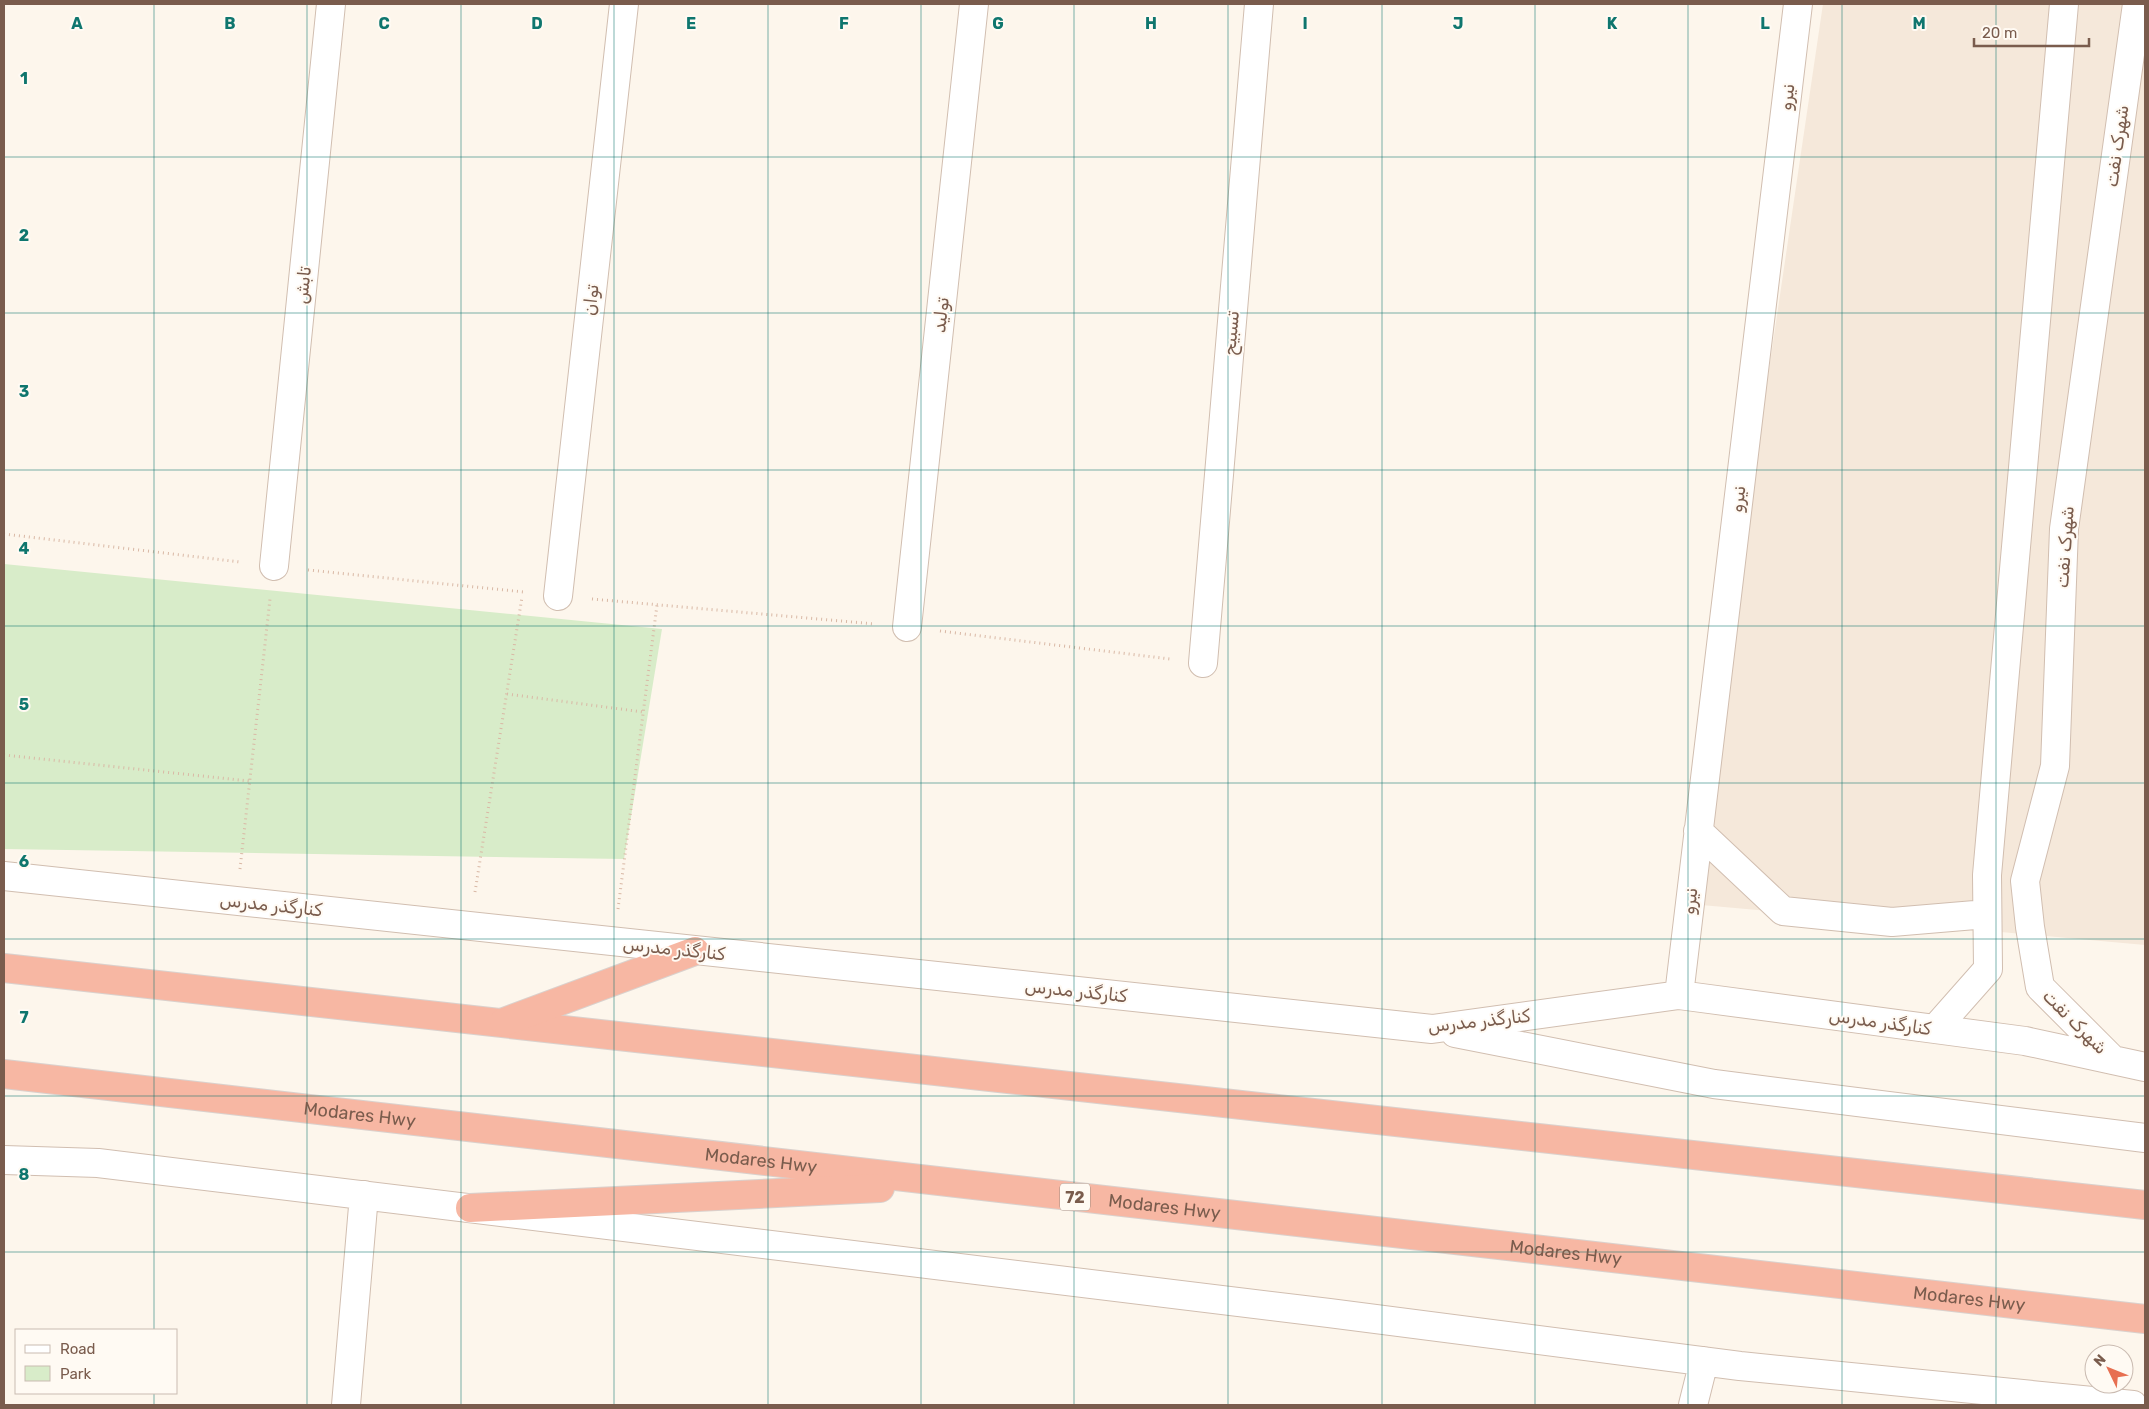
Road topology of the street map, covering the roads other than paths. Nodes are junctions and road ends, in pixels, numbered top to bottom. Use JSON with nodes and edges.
{"nodes":[{"id":1,"x":331,"y":4,"type":"edge"},
{"id":2,"x":624,"y":4,"type":"edge"},
{"id":3,"x":974,"y":4,"type":"edge"},
{"id":4,"x":1259,"y":4,"type":"edge"},
{"id":5,"x":1798,"y":4,"type":"edge"},
{"id":6,"x":2064,"y":4,"type":"edge"},
{"id":7,"x":2137,"y":4,"type":"edge"},
{"id":8,"x":274,"y":566,"type":"road end"},
{"id":9,"x":558,"y":596,"type":"road end"},
{"id":10,"x":908,"y":627,"type":"road end"},
{"id":11,"x":1203,"y":663,"type":"road end"},
{"id":12,"x":1698,"y":831,"type":"junction"},
{"id":13,"x":4,"y":876,"type":"edge"},
{"id":14,"x":1987,"y":914,"type":"junction"},
{"id":15,"x":694,"y":951,"type":"junction"},
{"id":16,"x":4,"y":968,"type":"edge"},
{"id":17,"x":1679,"y":995,"type":"junction"},
{"id":18,"x":499,"y":1024,"type":"junction"},
{"id":19,"x":1432,"y":1028,"type":"junction"},
{"id":20,"x":1935,"y":1029,"type":"junction"},
{"id":21,"x":2113,"y":1060,"type":"junction"},
{"id":22,"x":2145,"y":1067,"type":"edge"},
{"id":23,"x":4,"y":1074,"type":"edge"},
{"id":24,"x":2145,"y":1138,"type":"edge"},
{"id":25,"x":4,"y":1160,"type":"edge"},
{"id":26,"x":960,"y":1184,"type":"junction"},
{"id":27,"x":364,"y":1196,"type":"junction"},
{"id":28,"x":2145,"y":1205,"type":"edge"},
{"id":29,"x":470,"y":1208,"type":"junction"},
{"id":30,"x":2145,"y":1319,"type":"edge"},
{"id":31,"x":1704,"y":1361,"type":"junction"},
{"id":32,"x":346,"y":1405,"type":"edge"},
{"id":33,"x":1693,"y":1405,"type":"edge"},
{"id":34,"x":2133,"y":1405,"type":"edge"}],
"edges":[{"from":1,"to":8,"type":"street","name":"تابش"},
{"from":2,"to":9,"type":"street","name":"توان"},
{"from":3,"to":10,"type":"street","name":"تولید"},
{"from":4,"to":11,"type":"street","name":"تسبیح"},
{"from":5,"to":12,"type":"street","name":"نیرو"},
{"from":6,"to":14,"type":"street"},
{"from":7,"to":21,"type":"street","name":"شهرک نفت"},
{"from":12,"to":14,"type":"street"},
{"from":12,"to":17,"type":"street","name":"نیرو"},
{"from":13,"to":15,"type":"street","name":"کنارگذر مدرس"},
{"from":14,"to":20,"type":"street"},
{"from":15,"to":18,"type":"highway"},
{"from":15,"to":19,"type":"street","name":"کنارگذر مدرس"},
{"from":16,"to":18,"type":"highway"},
{"from":17,"to":19,"type":"street","name":"کنارگذر مدرس"},
{"from":17,"to":20,"type":"street","name":"کنارگذر مدرس"},
{"from":18,"to":28,"type":"highway"},
{"from":19,"to":24,"type":"street"},
{"from":20,"to":21,"type":"street","name":"کنارگذر مدرس"},
{"from":21,"to":22,"type":"street","name":"کنارگذر مدرس"},
{"from":23,"to":26,"type":"highway","name":"Modares Hwy","number":"72"},
{"from":25,"to":27,"type":"street"},
{"from":26,"to":29,"type":"highway"},
{"from":26,"to":30,"type":"highway","name":"Modares Hwy","number":"72"},
{"from":27,"to":29,"type":"street"},
{"from":27,"to":32,"type":"street"},
{"from":29,"to":31,"type":"street"},
{"from":31,"to":33,"type":"street"},
{"from":31,"to":34,"type":"street"}]}
